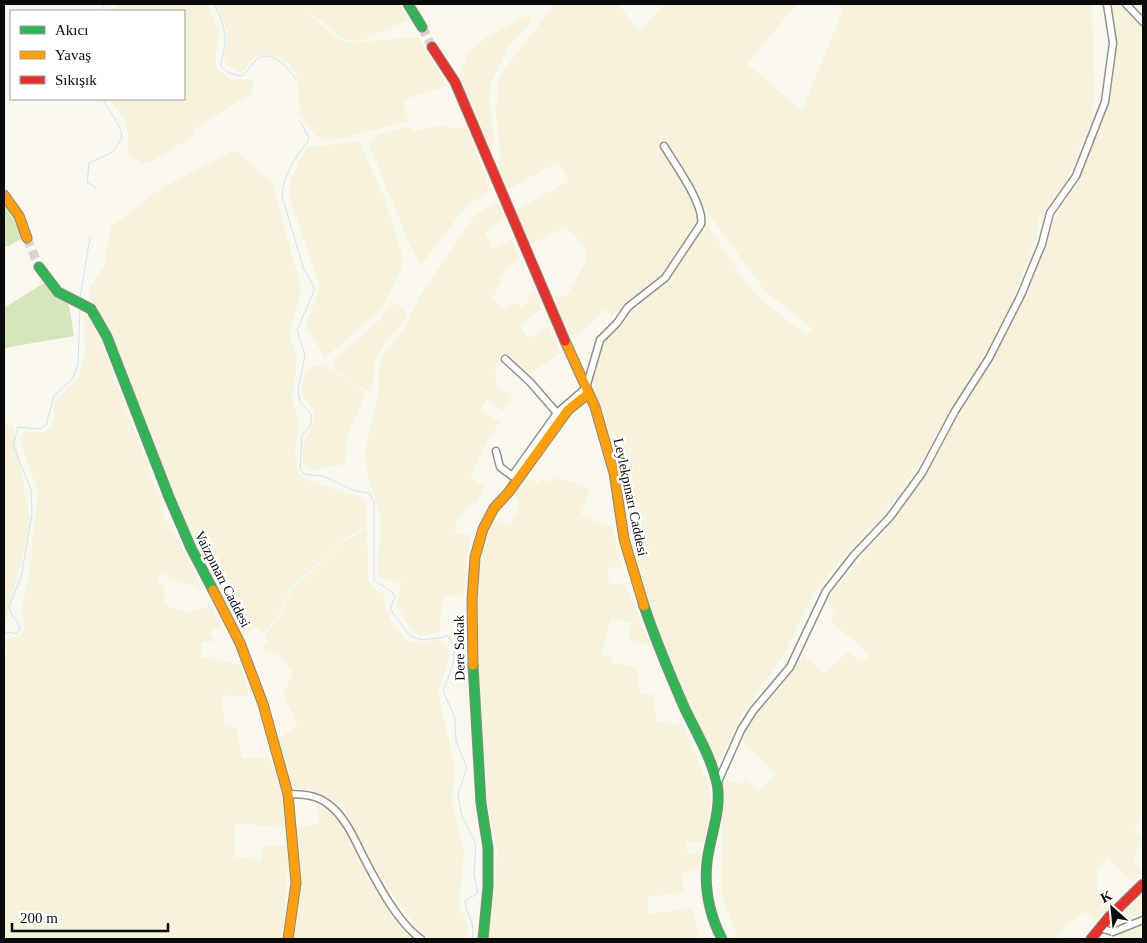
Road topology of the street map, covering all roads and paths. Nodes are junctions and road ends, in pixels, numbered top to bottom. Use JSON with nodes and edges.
{"nodes":[{"id":1,"x":408,"y":4,"type":"edge"},
{"id":2,"x":1107,"y":4,"type":"edge"},
{"id":3,"x":1126,"y":4,"type":"edge"},
{"id":4,"x":1143,"y":22,"type":"edge"},
{"id":5,"x":422,"y":27,"type":"tunnel mouth"},
{"id":6,"x":432,"y":47,"type":"tunnel mouth"},
{"id":7,"x":664,"y":146,"type":"dead end"},
{"id":8,"x":4,"y":195,"type":"edge"},
{"id":9,"x":28,"y":238,"type":"tunnel mouth"},
{"id":10,"x":39,"y":267,"type":"tunnel mouth"},
{"id":11,"x":505,"y":359,"type":"dead end"},
{"id":12,"x":587,"y":391,"type":"junction"},
{"id":13,"x":557,"y":413,"type":"junction"},
{"id":14,"x":496,"y":451,"type":"dead end"},
{"id":15,"x":515,"y":478,"type":"junction"},
{"id":16,"x":717,"y":784,"type":"junction"},
{"id":17,"x":288,"y":794,"type":"junction"},
{"id":18,"x":1143,"y":884,"type":"edge"},
{"id":19,"x":1143,"y":920,"type":"edge"},
{"id":20,"x":1103,"y":929,"type":"junction"},
{"id":21,"x":288,"y":939,"type":"edge"},
{"id":22,"x":421,"y":939,"type":"edge"},
{"id":23,"x":483,"y":939,"type":"edge"},
{"id":24,"x":722,"y":939,"type":"edge"},
{"id":25,"x":1091,"y":939,"type":"edge"},
{"id":26,"x":1098,"y":939,"type":"edge"}],
"edges":[{"from":1,"to":5,"type":"street"},
{"from":2,"to":16,"type":"street"},
{"from":3,"to":4,"type":"street"},
{"from":6,"to":12,"type":"street","name":"Leylekpınarı Caddesi"},
{"from":7,"to":12,"type":"street"},
{"from":8,"to":9,"type":"street"},
{"from":10,"to":17,"type":"street","name":"Vaizpınarı Caddesi"},
{"from":11,"to":13,"type":"street"},
{"from":12,"to":13,"type":"street"},
{"from":12,"to":15,"type":"street","name":"Dere Sokak"},
{"from":12,"to":16,"type":"street","name":"Leylekpınarı Caddesi"},
{"from":13,"to":15,"type":"street"},
{"from":14,"to":15,"type":"street"},
{"from":15,"to":23,"type":"street","name":"Dere Sokak"},
{"from":16,"to":24,"type":"street","name":"Leylekpınarı Caddesi"},
{"from":17,"to":21,"type":"street","name":"Vaizpınarı Caddesi"},
{"from":17,"to":22,"type":"street"},
{"from":18,"to":20,"type":"street"},
{"from":19,"to":20,"type":"street"},
{"from":20,"to":25,"type":"street"},
{"from":20,"to":26,"type":"street"}]}
